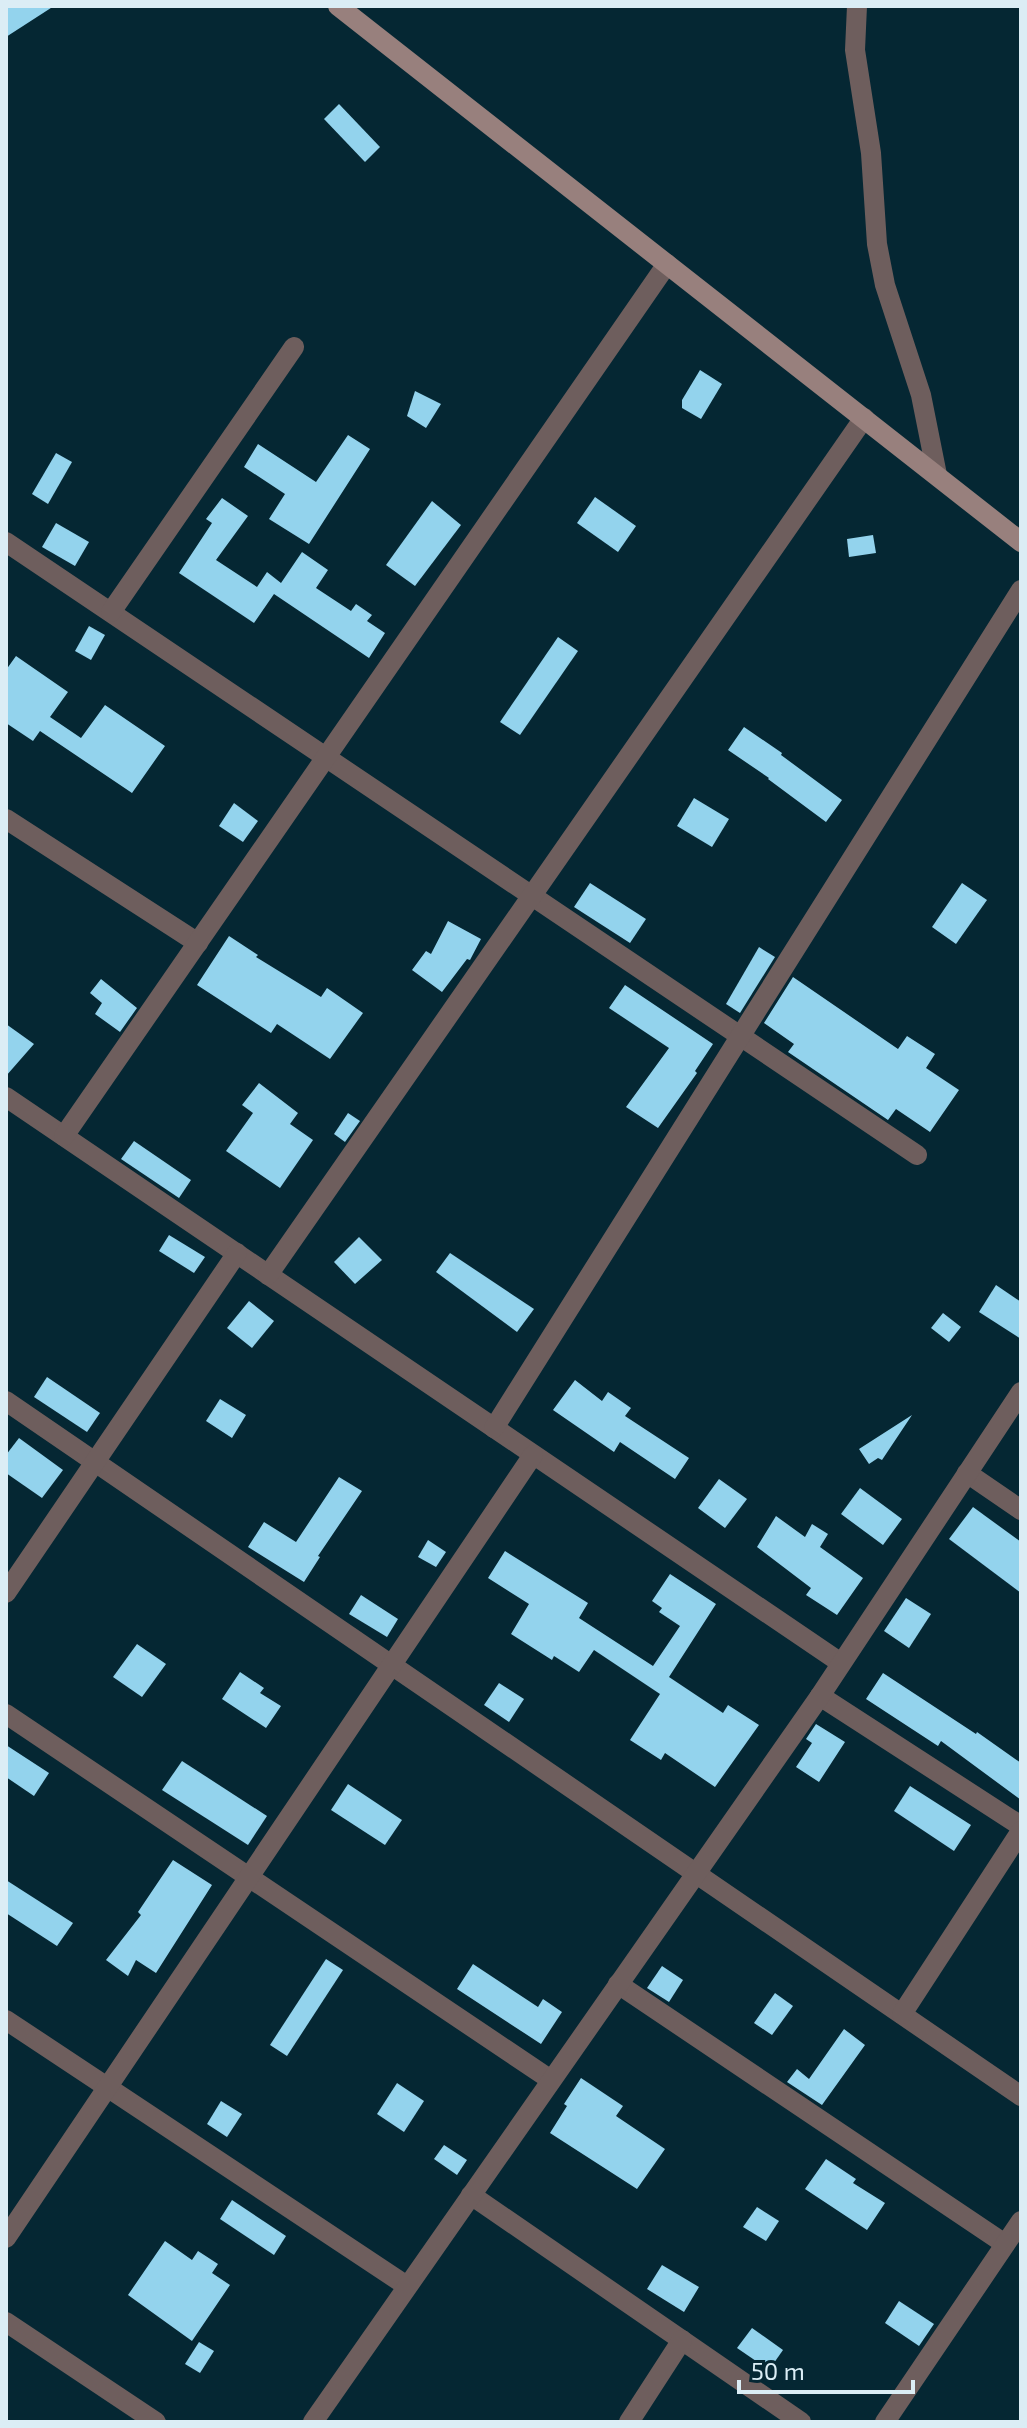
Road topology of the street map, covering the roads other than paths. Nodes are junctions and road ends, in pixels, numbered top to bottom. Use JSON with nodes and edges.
{"nodes":[{"id":1,"x":338,"y":6,"type":"edge"},
{"id":2,"x":355,"y":6,"type":"edge"},
{"id":3,"x":857,"y":6,"type":"edge"},
{"id":4,"x":363,"y":26,"type":"junction"},
{"id":5,"x":667,"y":264,"type":"junction"},
{"id":6,"x":294,"y":347,"type":"dead end"},
{"id":7,"x":864,"y":418,"type":"junction"},
{"id":8,"x":937,"y":475,"type":"junction"},
{"id":9,"x":6,"y":542,"type":"edge"},
{"id":10,"x":1021,"y":542,"type":"edge"},
{"id":11,"x":1021,"y":590,"type":"edge"},
{"id":12,"x":111,"y":612,"type":"junction"},
{"id":13,"x":326,"y":758,"type":"junction"},
{"id":14,"x":6,"y":819,"type":"edge"},
{"id":15,"x":532,"y":896,"type":"junction"},
{"id":16,"x":198,"y":943,"type":"junction"},
{"id":17,"x":741,"y":1036,"type":"junction"},
{"id":18,"x":6,"y":1097,"type":"edge"},
{"id":19,"x":64,"y":1136,"type":"junction"},
{"id":20,"x":917,"y":1155,"type":"dead end"},
{"id":21,"x":237,"y":1253,"type":"junction"},
{"id":22,"x":268,"y":1275,"type":"junction"},
{"id":23,"x":1021,"y":1392,"type":"edge"},
{"id":24,"x":6,"y":1401,"type":"edge"},
{"id":25,"x":494,"y":1428,"type":"junction"},
{"id":26,"x":533,"y":1455,"type":"junction"},
{"id":27,"x":95,"y":1462,"type":"junction"},
{"id":28,"x":967,"y":1473,"type":"junction"},
{"id":29,"x":1021,"y":1510,"type":"edge"},
{"id":30,"x":6,"y":1593,"type":"edge"},
{"id":31,"x":841,"y":1663,"type":"junction"},
{"id":32,"x":391,"y":1665,"type":"junction"},
{"id":33,"x":820,"y":1696,"type":"junction"},
{"id":34,"x":6,"y":1714,"type":"edge"},
{"id":35,"x":1021,"y":1828,"type":"edge"},
{"id":36,"x":696,"y":1873,"type":"junction"},
{"id":37,"x":249,"y":1877,"type":"junction"},
{"id":38,"x":618,"y":1984,"type":"junction"},
{"id":39,"x":902,"y":2014,"type":"junction"},
{"id":40,"x":6,"y":2020,"type":"edge"},
{"id":41,"x":551,"y":2080,"type":"junction"},
{"id":42,"x":107,"y":2088,"type":"junction"},
{"id":43,"x":1021,"y":2096,"type":"edge"},
{"id":44,"x":471,"y":2195,"type":"junction"},
{"id":45,"x":1021,"y":2221,"type":"edge"},
{"id":46,"x":6,"y":2238,"type":"edge"},
{"id":47,"x":1005,"y":2244,"type":"junction"},
{"id":48,"x":407,"y":2286,"type":"junction"},
{"id":49,"x":6,"y":2322,"type":"edge"},
{"id":50,"x":682,"y":2340,"type":"junction"},
{"id":51,"x":156,"y":2422,"type":"edge"},
{"id":52,"x":313,"y":2422,"type":"edge"},
{"id":53,"x":629,"y":2422,"type":"edge"},
{"id":54,"x":801,"y":2422,"type":"edge"},
{"id":55,"x":885,"y":2422,"type":"edge"}],
"edges":[{"from":1,"to":4,"type":"main road"},
{"from":2,"to":4,"type":"street"},
{"from":3,"to":8,"type":"street"},
{"from":4,"to":5,"type":"main road"},
{"from":5,"to":7,"type":"main road"},
{"from":5,"to":13,"type":"street"},
{"from":6,"to":12,"type":"street"},
{"from":7,"to":8,"type":"main road"},
{"from":7,"to":15,"type":"street"},
{"from":8,"to":10,"type":"main road"},
{"from":9,"to":12,"type":"street"},
{"from":11,"to":17,"type":"street"},
{"from":12,"to":13,"type":"street"},
{"from":13,"to":15,"type":"street"},
{"from":13,"to":16,"type":"street"},
{"from":14,"to":16,"type":"street"},
{"from":15,"to":17,"type":"street"},
{"from":15,"to":22,"type":"street"},
{"from":16,"to":19,"type":"street"},
{"from":17,"to":20,"type":"street"},
{"from":17,"to":25,"type":"street"},
{"from":18,"to":19,"type":"street"},
{"from":19,"to":21,"type":"street"},
{"from":21,"to":22,"type":"street"},
{"from":21,"to":27,"type":"street"},
{"from":22,"to":25,"type":"street"},
{"from":23,"to":28,"type":"street"},
{"from":24,"to":27,"type":"street"},
{"from":25,"to":26,"type":"street"},
{"from":26,"to":31,"type":"street"},
{"from":26,"to":32,"type":"street"},
{"from":27,"to":30,"type":"street"},
{"from":27,"to":32,"type":"street"},
{"from":28,"to":29,"type":"street"},
{"from":28,"to":31,"type":"street"},
{"from":31,"to":33,"type":"street"},
{"from":32,"to":36,"type":"street"},
{"from":32,"to":37,"type":"street"},
{"from":33,"to":35,"type":"street"},
{"from":33,"to":36,"type":"street"},
{"from":34,"to":37,"type":"street"},
{"from":35,"to":39,"type":"street"},
{"from":36,"to":38,"type":"street"},
{"from":36,"to":39,"type":"street"},
{"from":37,"to":41,"type":"street"},
{"from":37,"to":42,"type":"street"},
{"from":38,"to":41,"type":"street"},
{"from":38,"to":47,"type":"street"},
{"from":39,"to":43,"type":"street"},
{"from":40,"to":42,"type":"street"},
{"from":41,"to":44,"type":"street"},
{"from":42,"to":46,"type":"street"},
{"from":42,"to":48,"type":"street"},
{"from":44,"to":48,"type":"street"},
{"from":44,"to":50,"type":"street"},
{"from":45,"to":47,"type":"street"},
{"from":47,"to":55,"type":"street"},
{"from":48,"to":52,"type":"street"},
{"from":49,"to":51,"type":"street"},
{"from":50,"to":53,"type":"street"},
{"from":50,"to":54,"type":"street"}]}
